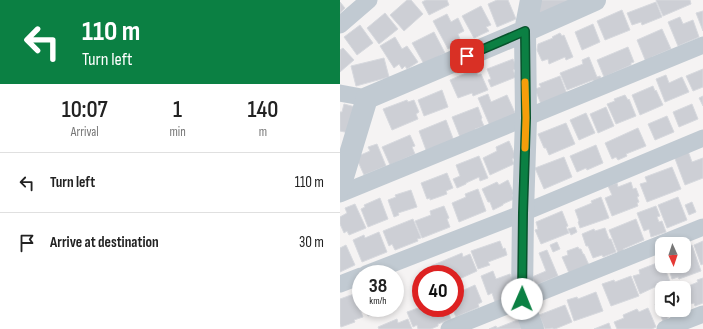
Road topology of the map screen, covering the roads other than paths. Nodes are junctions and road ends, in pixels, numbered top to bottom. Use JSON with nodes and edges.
{"nodes":[{"id":1,"x":369,"y":0,"type":"edge"},
{"id":2,"x":531,"y":0,"type":"edge"},
{"id":3,"x":595,"y":0,"type":"edge"},
{"id":4,"x":340,"y":25,"type":"edge"},
{"id":5,"x":525,"y":31,"type":"junction"},
{"id":6,"x":703,"y":45,"type":"edge"},
{"id":7,"x":340,"y":93,"type":"edge"},
{"id":8,"x":367,"y":98,"type":"junction"},
{"id":9,"x":526,"y":118,"type":"junction"},
{"id":10,"x":703,"y":138,"type":"edge"},
{"id":11,"x":340,"y":186,"type":"edge"},
{"id":12,"x":340,"y":194,"type":"edge"},
{"id":13,"x":523,"y":213,"type":"junction"},
{"id":14,"x":703,"y":227,"type":"edge"},
{"id":15,"x":389,"y":265,"type":"edge"},
{"id":16,"x":352,"y":279,"type":"edge"},
{"id":17,"x":340,"y":284,"type":"edge"},
{"id":18,"x":522,"y":299,"type":"junction"},
{"id":19,"x":703,"y":314,"type":"edge"},
{"id":20,"x":449,"y":329,"type":"edge"},
{"id":21,"x":533,"y":329,"type":"edge"},
{"id":22,"x":665,"y":329,"type":"edge"}],
"edges":[{"from":1,"to":4,"type":"street"},
{"from":2,"to":5,"type":"street"},
{"from":3,"to":5,"type":"street"},
{"from":5,"to":8,"type":"street"},
{"from":5,"to":9,"type":"street"},
{"from":6,"to":9,"type":"street"},
{"from":7,"to":8,"type":"street"},
{"from":8,"to":11,"type":"street"},
{"from":9,"to":12,"type":"street"},
{"from":9,"to":13,"type":"street"},
{"from":10,"to":13,"type":"street"},
{"from":13,"to":15,"type":"street"},
{"from":13,"to":18,"type":"street"},
{"from":14,"to":18,"type":"street"},
{"from":16,"to":17,"type":"street"},
{"from":18,"to":20,"type":"street"},
{"from":18,"to":21,"type":"street"},
{"from":19,"to":22,"type":"street"}]}
